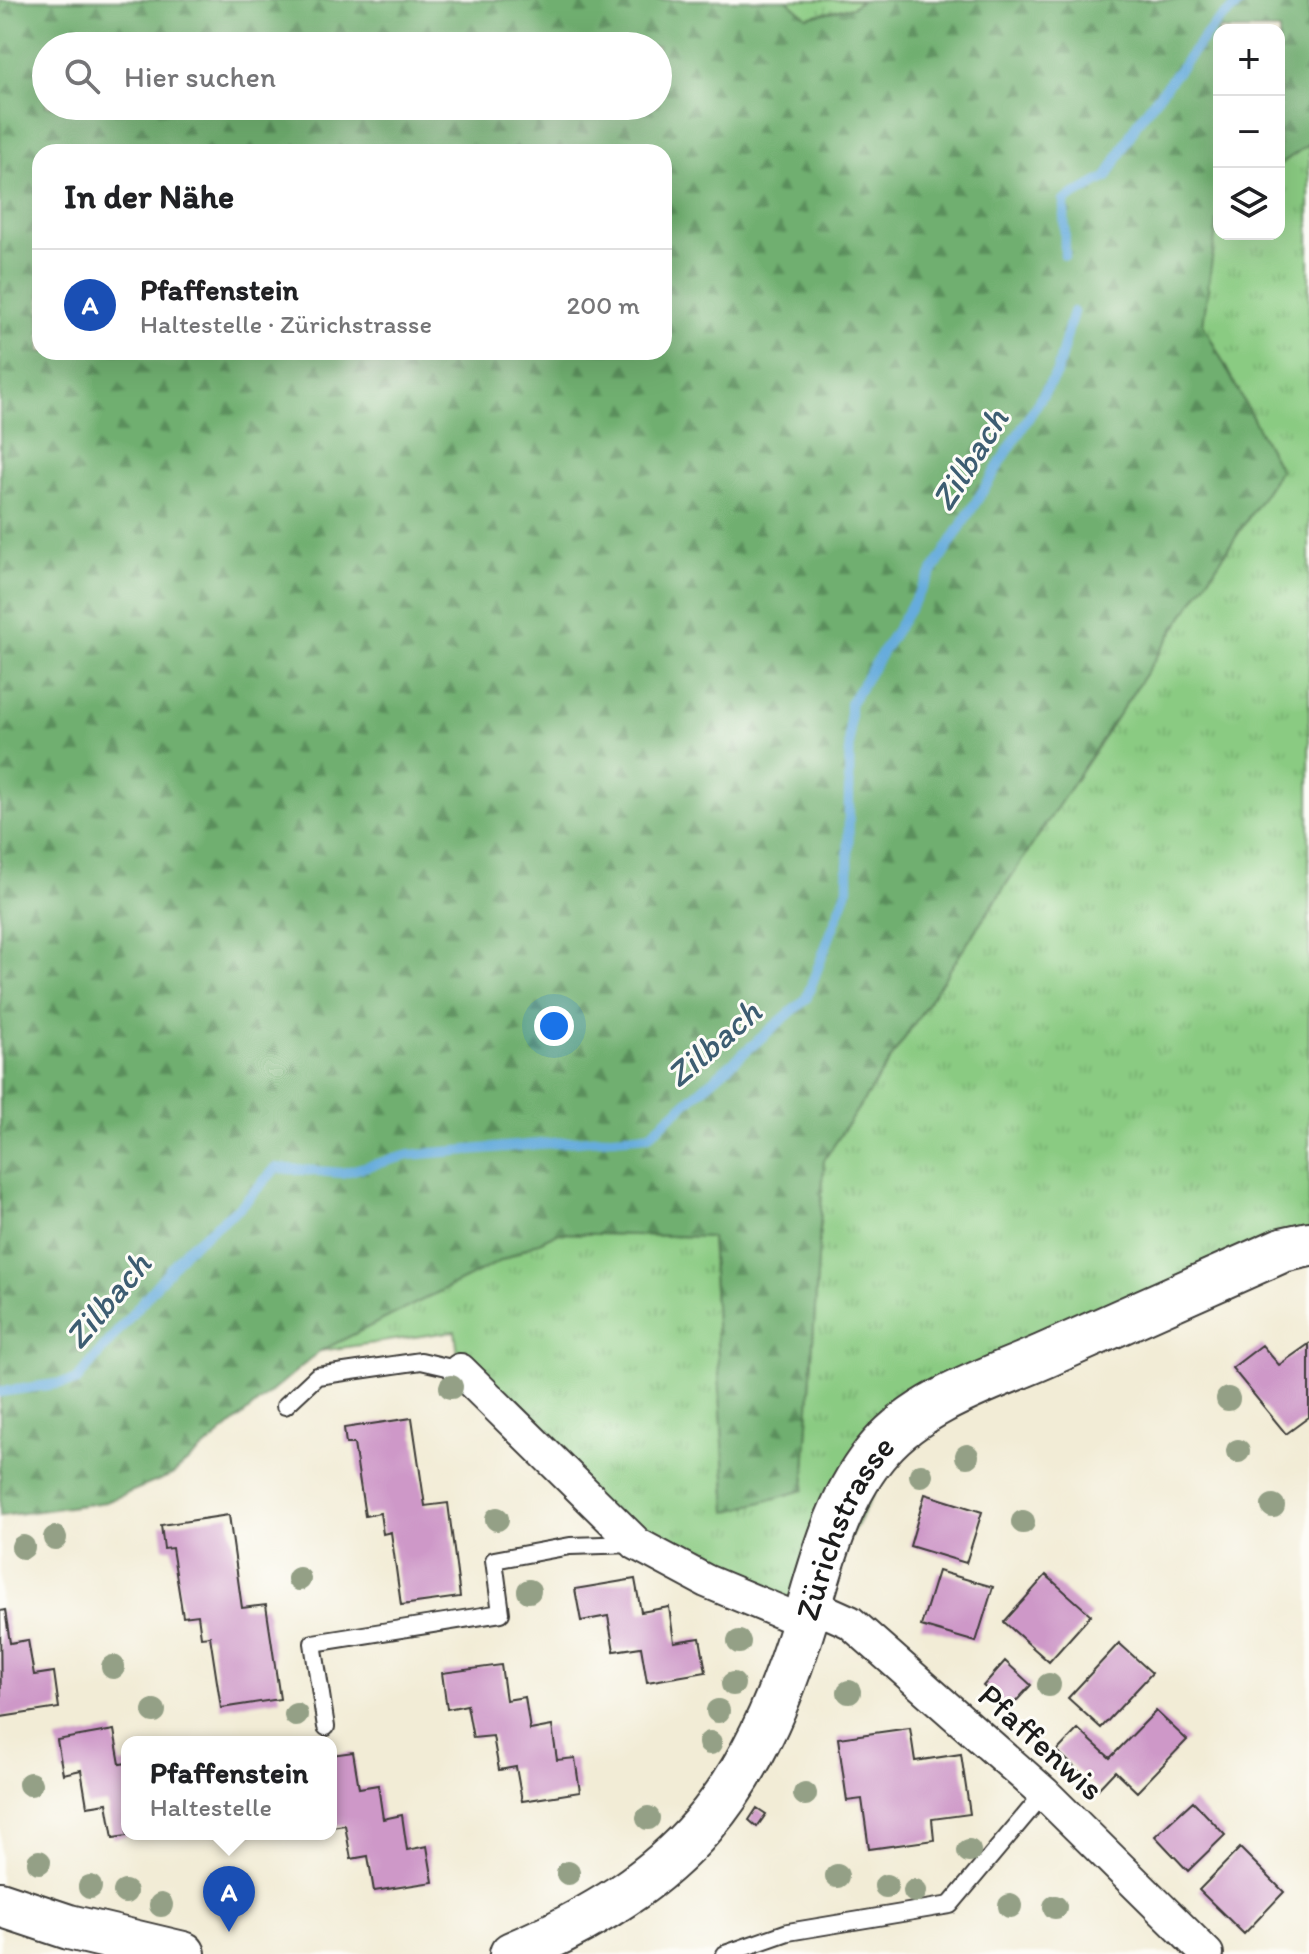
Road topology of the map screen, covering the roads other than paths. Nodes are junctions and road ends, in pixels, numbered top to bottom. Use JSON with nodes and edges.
{"nodes":[{"id":1,"x":1309,"y":1244,"type":"edge"},
{"id":2,"x":460,"y":1370,"type":"joint"},
{"id":3,"x":285,"y":1406,"type":"dead end"},
{"id":4,"x":637,"y":1544,"type":"junction"},
{"id":5,"x":807,"y":1613,"type":"junction"},
{"id":6,"x":326,"y":1727,"type":"dead end"},
{"id":7,"x":1044,"y":1793,"type":"junction"},
{"id":8,"x":0,"y":1904,"type":"edge"},
{"id":9,"x":566,"y":1944,"type":"edge"},
{"id":10,"x":183,"y":1954,"type":"edge"},
{"id":11,"x":512,"y":1954,"type":"edge"},
{"id":12,"x":725,"y":1954,"type":"edge"},
{"id":13,"x":1207,"y":1954,"type":"edge"}],
"edges":[{"from":1,"to":5,"type":"street","name":"Zürichstrasse"},
{"from":2,"to":3,"type":"lane"},
{"from":2,"to":4,"type":"street","name":"Pfaffenwis"},
{"from":4,"to":5,"type":"street","name":"Pfaffenwis"},
{"from":4,"to":6,"type":"lane"},
{"from":5,"to":7,"type":"street","name":"Pfaffenwis"},
{"from":5,"to":9,"type":"street","name":"Zürichstrasse"},
{"from":7,"to":12,"type":"lane"},
{"from":7,"to":13,"type":"street","name":"Pfaffenwis"},
{"from":8,"to":10,"type":"street"},
{"from":9,"to":11,"type":"street","name":"Zürichstrasse"}]}
